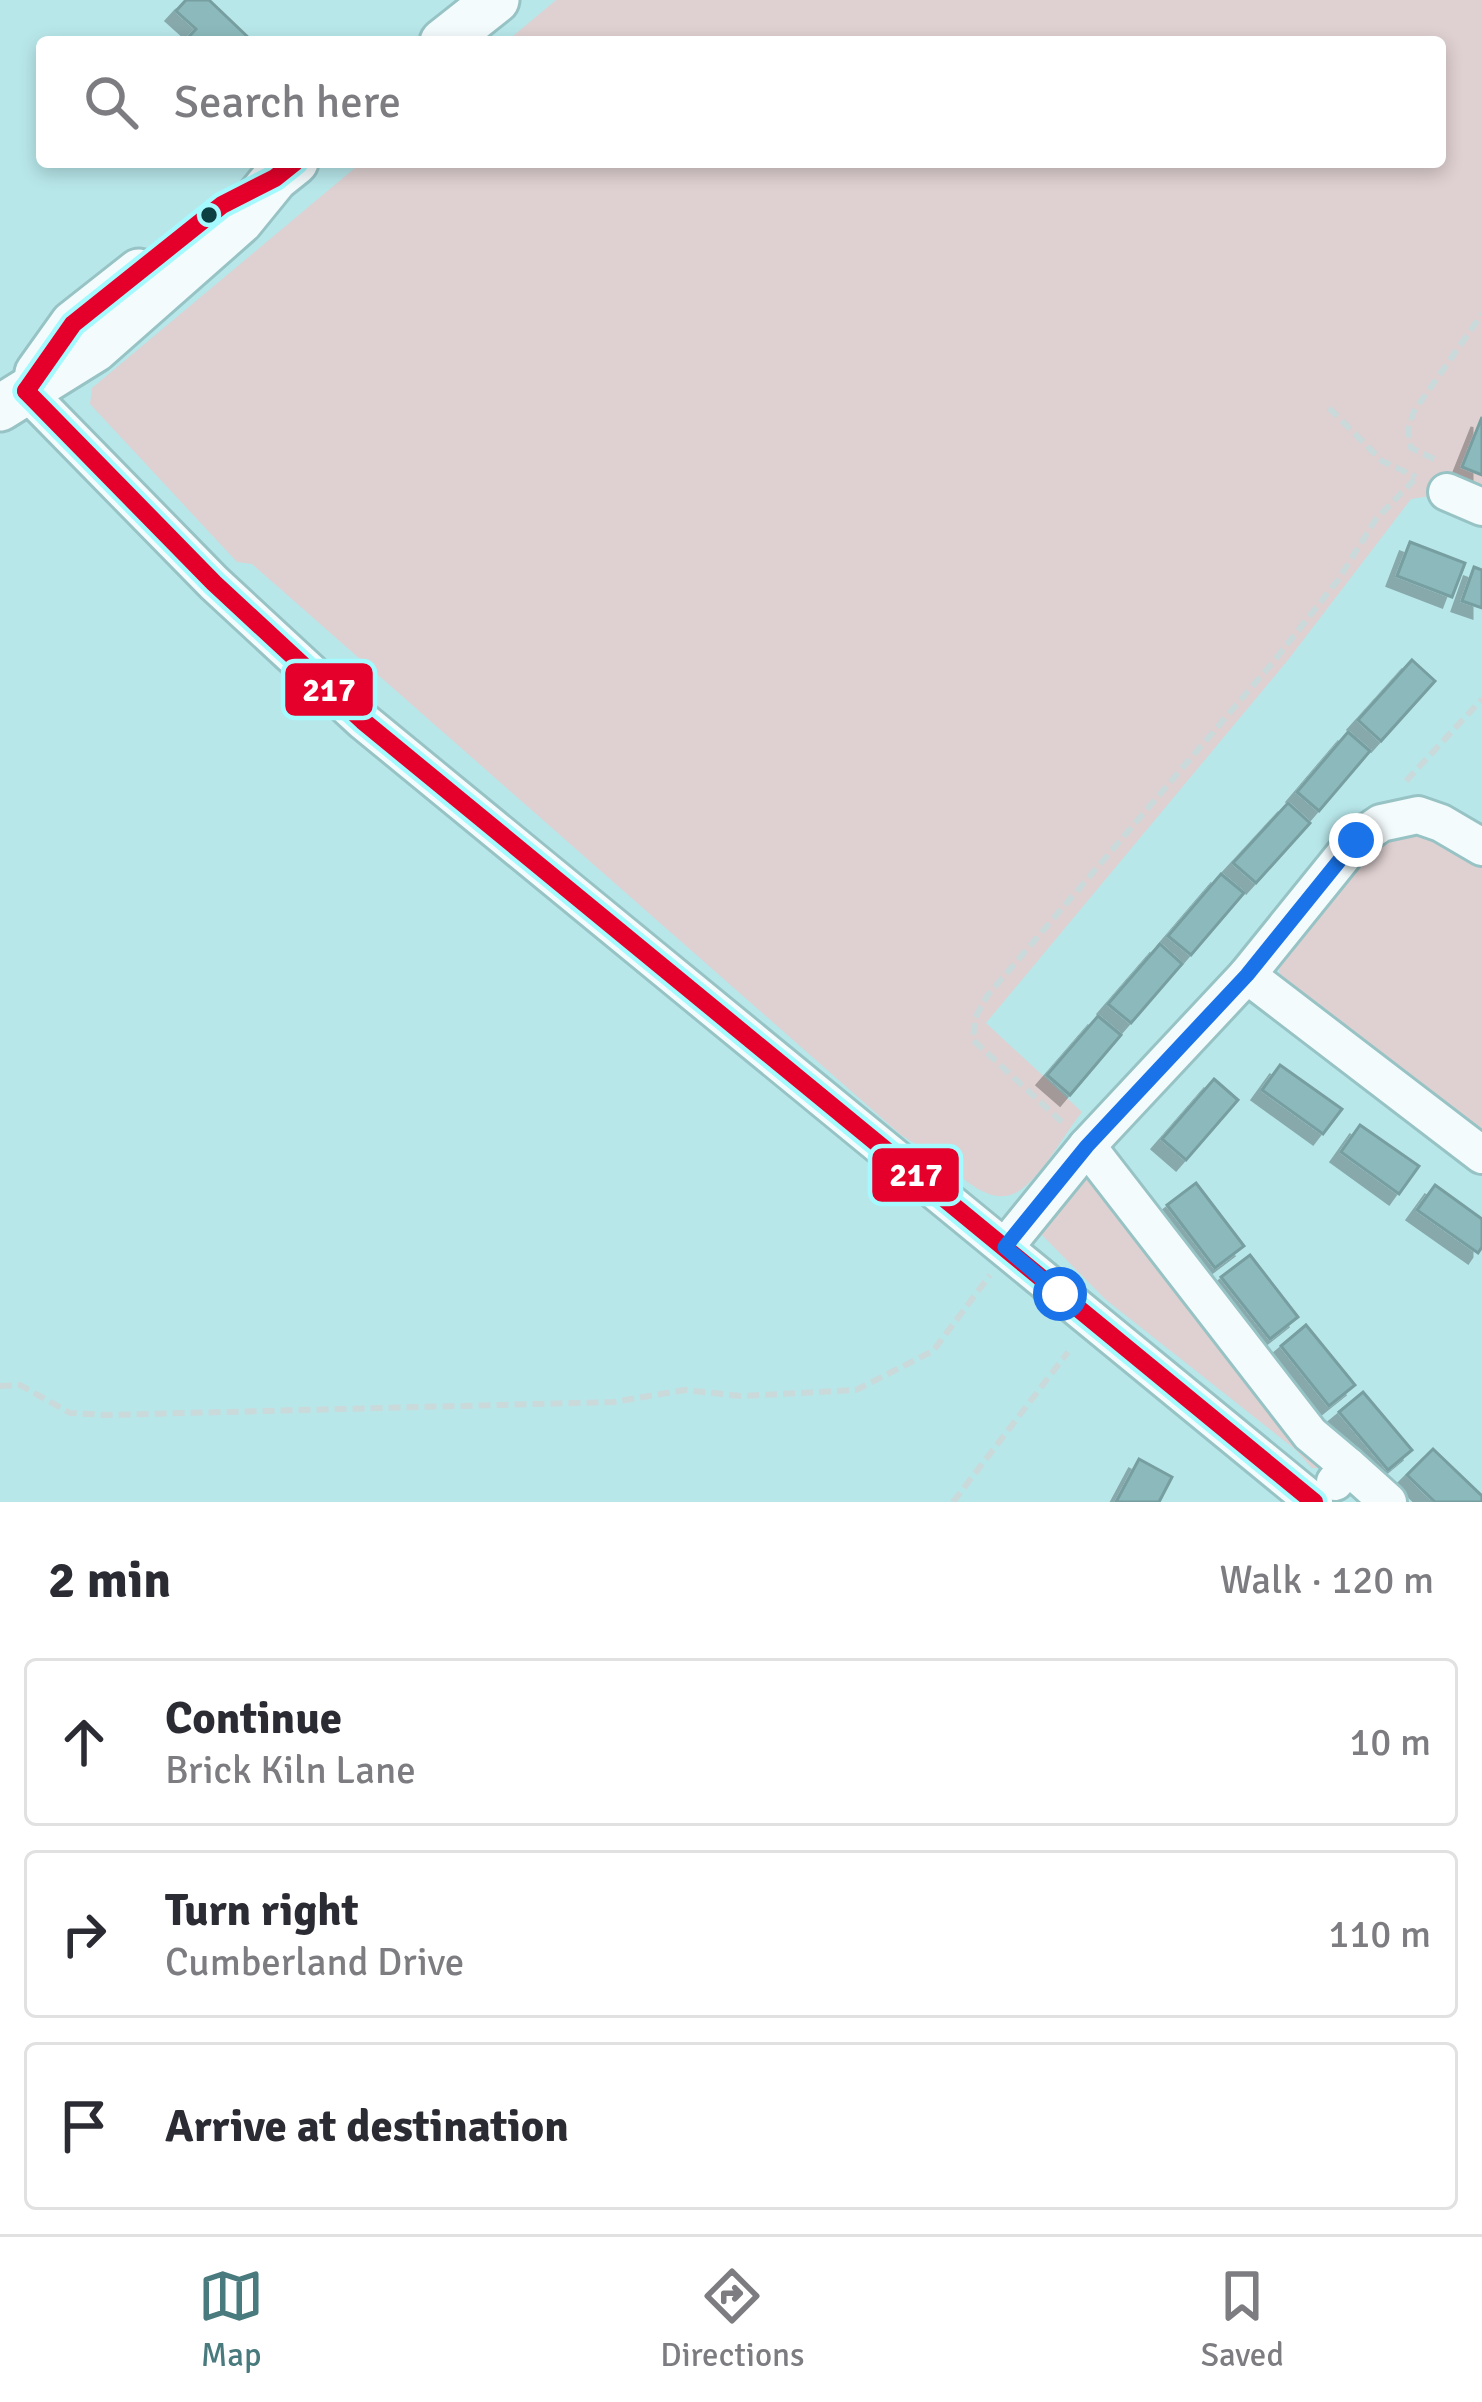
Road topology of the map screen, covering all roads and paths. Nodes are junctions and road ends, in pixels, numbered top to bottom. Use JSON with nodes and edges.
{"nodes":[{"id":1,"x":496,"y":0,"type":"edge"},
{"id":2,"x":451,"y":36,"type":"edge"},
{"id":3,"x":285,"y":170,"type":"edge"},
{"id":4,"x":1482,"y":314,"type":"edge"},
{"id":5,"x":13,"y":399,"type":"edge"},
{"id":6,"x":1329,"y":408,"type":"dead end"},
{"id":7,"x":1432,"y":484,"type":"junction"},
{"id":8,"x":1482,"y":506,"type":"edge"},
{"id":9,"x":1482,"y":699,"type":"edge"},
{"id":10,"x":1399,"y":817,"type":"junction"},
{"id":11,"x":1482,"y":848,"type":"edge"},
{"id":12,"x":1247,"y":975,"type":"junction"},
{"id":13,"x":1087,"y":1146,"type":"junction"},
{"id":14,"x":1482,"y":1155,"type":"edge"},
{"id":15,"x":1005,"y":1247,"type":"junction"},
{"id":16,"x":1068,"y":1352,"type":"dead end"},
{"id":17,"x":0,"y":1386,"type":"edge"},
{"id":18,"x":1348,"y":1466,"type":"junction"},
{"id":19,"x":952,"y":1502,"type":"edge"},
{"id":20,"x":1316,"y":1502,"type":"edge"},
{"id":21,"x":1388,"y":1502,"type":"edge"}],
"edges":[{"from":1,"to":2,"type":"main road"},
{"from":3,"to":5,"type":"main road"},
{"from":4,"to":7,"type":"path"},
{"from":5,"to":15,"type":"street"},
{"from":6,"to":7,"type":"path"},
{"from":7,"to":8,"type":"street"},
{"from":7,"to":13,"type":"path"},
{"from":9,"to":10,"type":"path"},
{"from":10,"to":11,"type":"street"},
{"from":10,"to":12,"type":"street"},
{"from":12,"to":13,"type":"street"},
{"from":12,"to":14,"type":"street"},
{"from":13,"to":15,"type":"street"},
{"from":13,"to":18,"type":"street"},
{"from":15,"to":17,"type":"path"},
{"from":15,"to":20,"type":"street"},
{"from":16,"to":19,"type":"path"},
{"from":18,"to":20,"type":"street"},
{"from":18,"to":21,"type":"street"}]}
